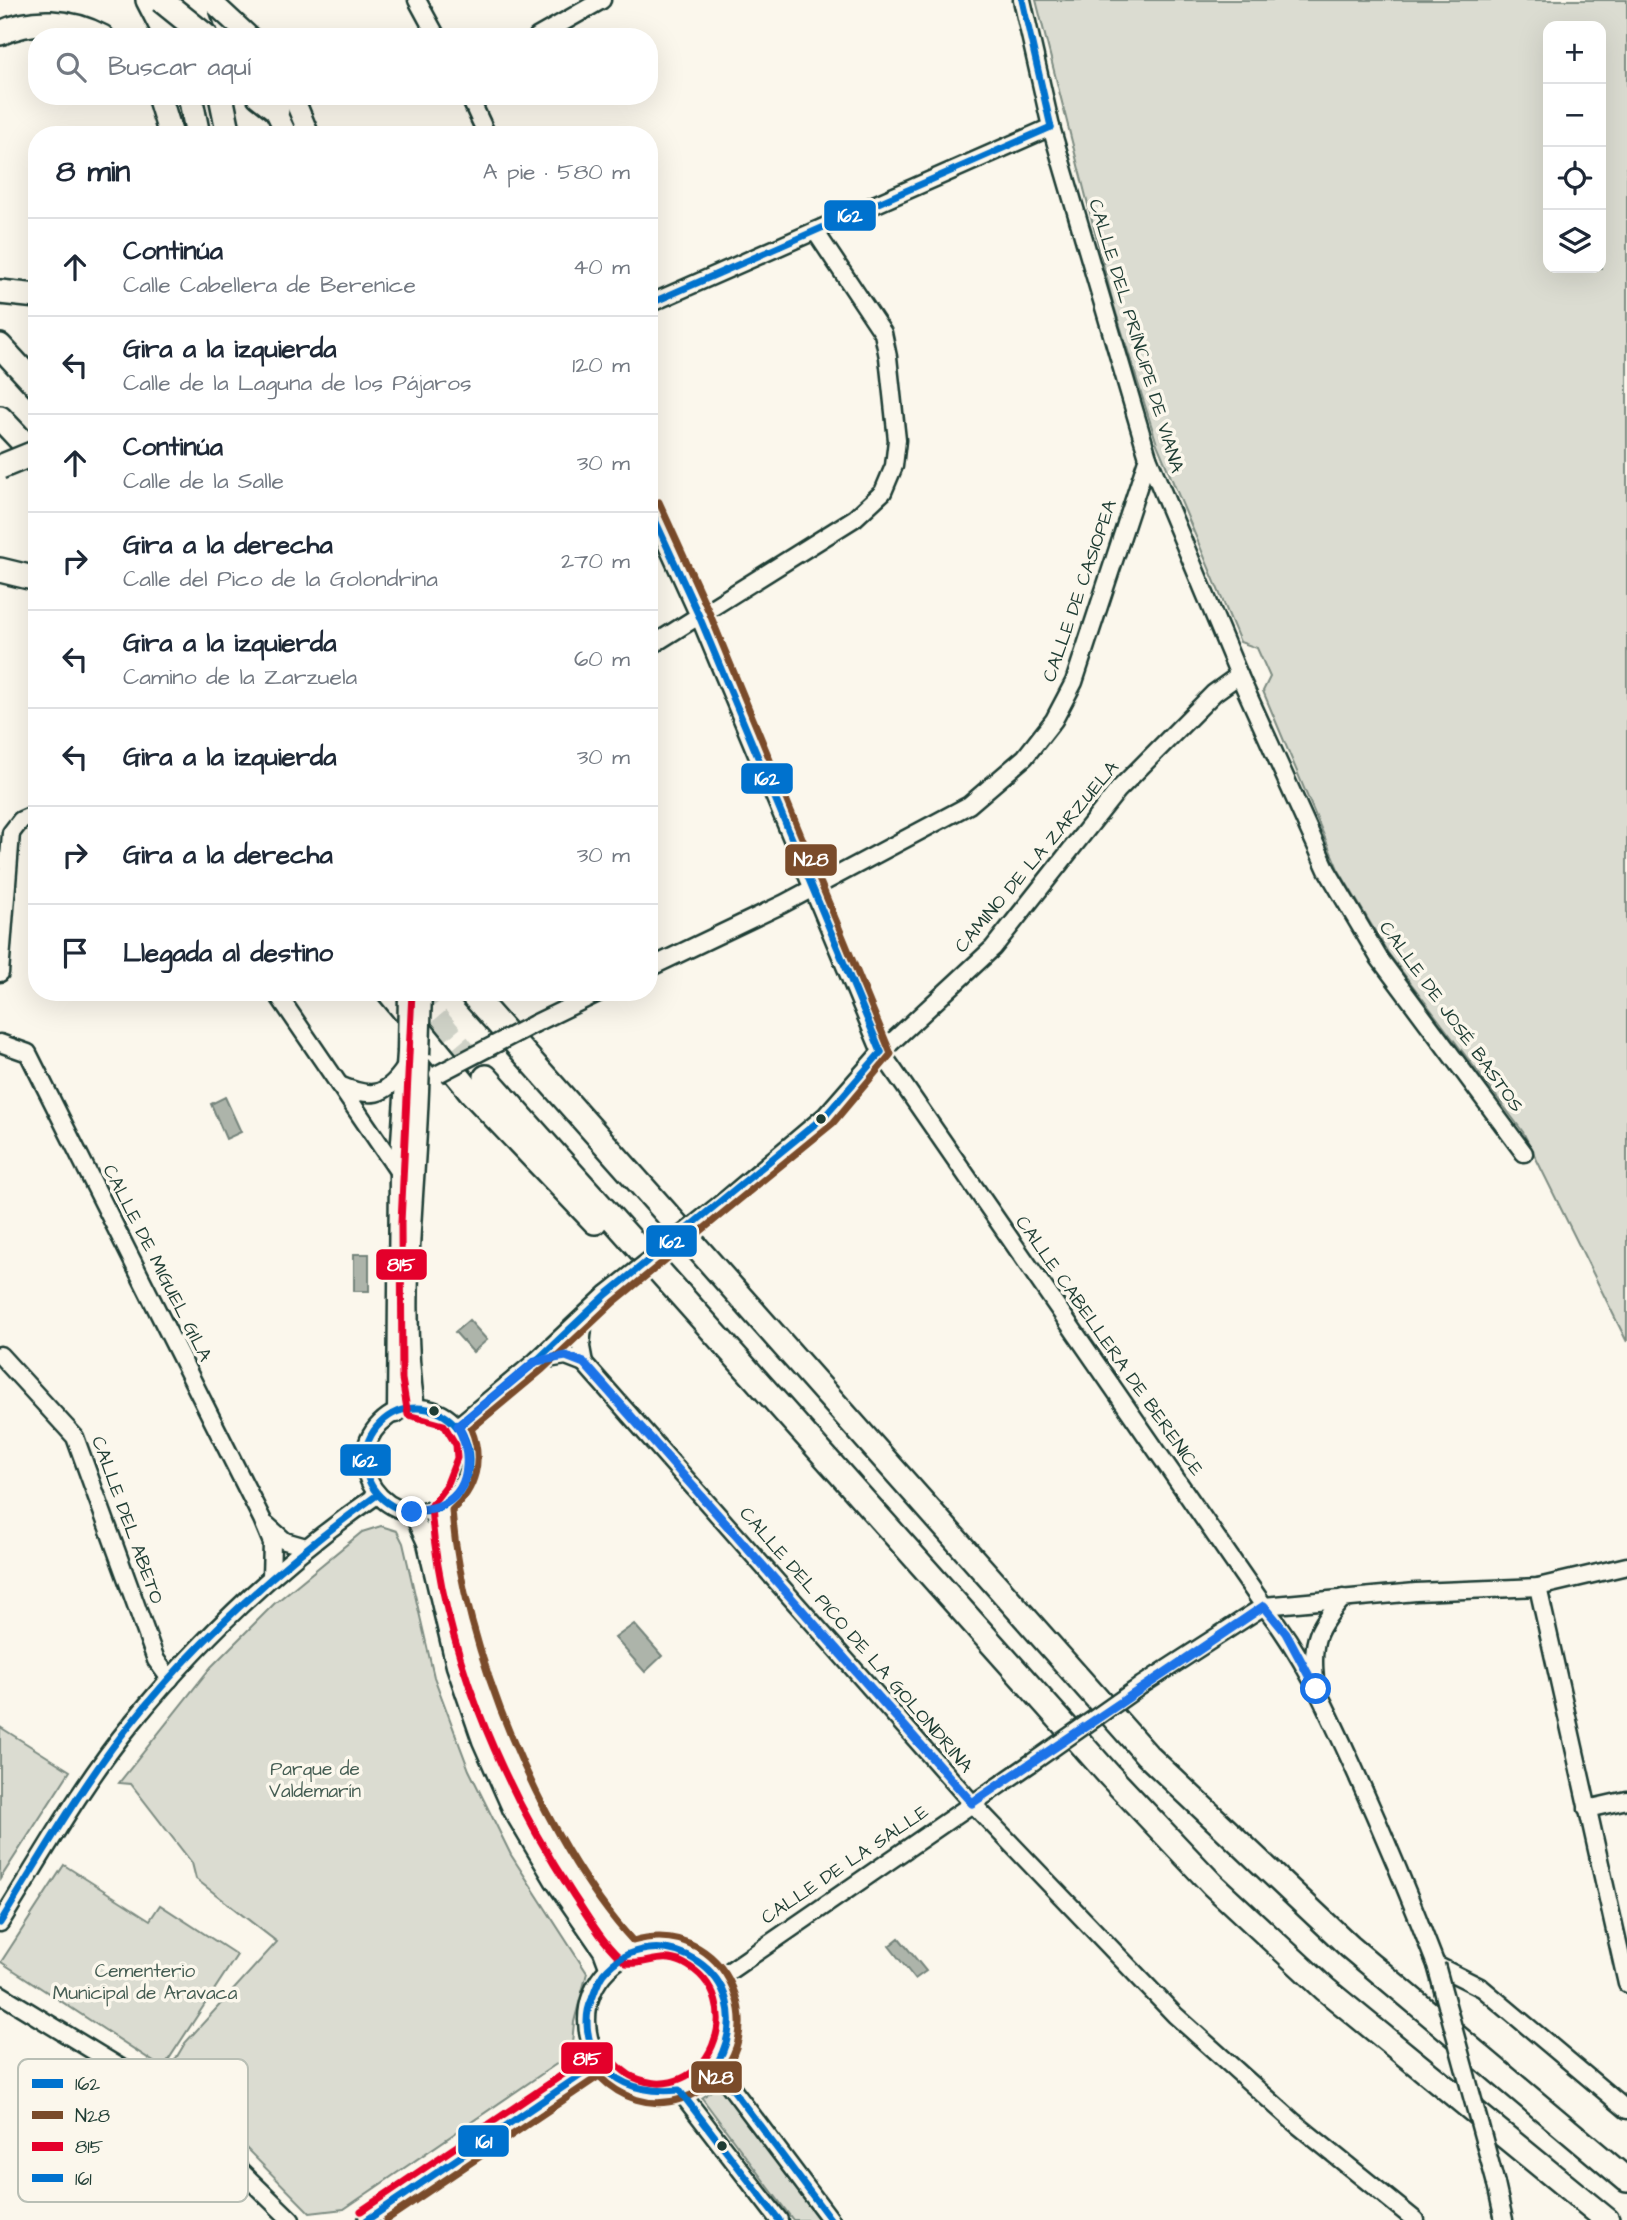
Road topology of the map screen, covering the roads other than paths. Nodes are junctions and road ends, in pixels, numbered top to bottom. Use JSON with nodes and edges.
{"nodes":[{"id":1,"x":148,"y":0,"type":"edge"},
{"id":2,"x":161,"y":0,"type":"edge"},
{"id":3,"x":192,"y":0,"type":"edge"},
{"id":4,"x":210,"y":0,"type":"edge"},
{"id":5,"x":417,"y":0,"type":"edge"},
{"id":6,"x":602,"y":0,"type":"edge"},
{"id":7,"x":1022,"y":0,"type":"edge"},
{"id":8,"x":81,"y":28,"type":"edge"},
{"id":9,"x":162,"y":28,"type":"edge"},
{"id":10,"x":195,"y":28,"type":"edge"},
{"id":11,"x":203,"y":28,"type":"edge"},
{"id":12,"x":240,"y":28,"type":"edge"},
{"id":13,"x":432,"y":28,"type":"edge"},
{"id":14,"x":553,"y":28,"type":"edge"},
{"id":15,"x":0,"y":33,"type":"edge"},
{"id":16,"x":162,"y":105,"type":"edge"},
{"id":17,"x":192,"y":105,"type":"edge"},
{"id":18,"x":223,"y":105,"type":"edge"},
{"id":19,"x":276,"y":105,"type":"edge"},
{"id":20,"x":279,"y":105,"type":"edge"},
{"id":21,"x":473,"y":105,"type":"edge"},
{"id":22,"x":168,"y":126,"type":"edge"},
{"id":23,"x":196,"y":126,"type":"edge"},
{"id":24,"x":227,"y":126,"type":"edge"},
{"id":25,"x":284,"y":126,"type":"edge"},
{"id":26,"x":300,"y":126,"type":"edge"},
{"id":27,"x":483,"y":126,"type":"edge"},
{"id":28,"x":1051,"y":127,"type":"junction"},
{"id":29,"x":816,"y":231,"type":"junction"},
{"id":30,"x":0,"y":292,"type":"edge"},
{"id":31,"x":28,"y":295,"type":"edge"},
{"id":32,"x":658,"y":300,"type":"edge"},
{"id":33,"x":0,"y":346,"type":"edge"},
{"id":34,"x":28,"y":376,"type":"edge"},
{"id":35,"x":0,"y":418,"type":"edge"},
{"id":36,"x":28,"y":448,"type":"edge"},
{"id":37,"x":28,"y":456,"type":"edge"},
{"id":38,"x":1148,"y":457,"type":"junction"},
{"id":39,"x":0,"y":467,"type":"edge"},
{"id":40,"x":658,"y":526,"type":"edge"},
{"id":41,"x":0,"y":570,"type":"edge"},
{"id":42,"x":28,"y":577,"type":"edge"},
{"id":43,"x":699,"y":616,"type":"junction"},
{"id":44,"x":658,"y":642,"type":"edge"},
{"id":45,"x":1239,"y":675,"type":"junction"},
{"id":46,"x":28,"y":817,"type":"edge"},
{"id":47,"x":811,"y":888,"type":"junction"},
{"id":48,"x":658,"y":964,"type":"edge"},
{"id":49,"x":0,"y":973,"type":"edge"},
{"id":50,"x":282,"y":1001,"type":"edge"},
{"id":51,"x":396,"y":1001,"type":"edge"},
{"id":52,"x":408,"y":1001,"type":"edge"},
{"id":53,"x":421,"y":1001,"type":"edge"},
{"id":54,"x":477,"y":1001,"type":"edge"},
{"id":55,"x":581,"y":1001,"type":"edge"},
{"id":56,"x":0,"y":1043,"type":"edge"},
{"id":57,"x":881,"y":1052,"type":"junction"},
{"id":58,"x":411,"y":1059,"type":"junction"},
{"id":59,"x":486,"y":1077,"type":"tunnel mouth"},
{"id":60,"x":421,"y":1081,"type":"junction"},
{"id":61,"x":339,"y":1085,"type":"junction"},
{"id":62,"x":404,"y":1086,"type":"junction"},
{"id":63,"x":368,"y":1094,"type":"junction"},
{"id":64,"x":361,"y":1117,"type":"junction"},
{"id":65,"x":1524,"y":1153,"type":"dead end"},
{"id":66,"x":398,"y":1171,"type":"junction"},
{"id":67,"x":584,"y":1317,"type":"junction"},
{"id":68,"x":0,"y":1355,"type":"edge"},
{"id":69,"x":536,"y":1361,"type":"junction"},
{"id":70,"x":584,"y":1363,"type":"junction"},
{"id":71,"x":416,"y":1408,"type":"junction"},
{"id":72,"x":396,"y":1414,"type":"junction"},
{"id":73,"x":458,"y":1426,"type":"junction"},
{"id":74,"x":377,"y":1495,"type":"junction"},
{"id":75,"x":862,"y":1500,"type":"junction"},
{"id":76,"x":441,"y":1506,"type":"junction"},
{"id":77,"x":412,"y":1512,"type":"junction"},
{"id":78,"x":262,"y":1519,"type":"junction"},
{"id":79,"x":306,"y":1547,"type":"junction"},
{"id":80,"x":1627,"y":1566,"type":"edge"},
{"id":81,"x":271,"y":1577,"type":"junction"},
{"id":82,"x":1538,"y":1587,"type":"junction"},
{"id":83,"x":1343,"y":1598,"type":"junction"},
{"id":84,"x":1264,"y":1606,"type":"junction"},
{"id":85,"x":170,"y":1679,"type":"junction"},
{"id":86,"x":1316,"y":1689,"type":"junction"},
{"id":87,"x":1627,"y":1800,"type":"edge"},
{"id":88,"x":972,"y":1803,"type":"junction"},
{"id":89,"x":1587,"y":1809,"type":"junction"},
{"id":90,"x":0,"y":1923,"type":"edge"},
{"id":91,"x":630,"y":1953,"type":"junction"},
{"id":92,"x":1436,"y":1965,"type":"junction"},
{"id":93,"x":608,"y":1967,"type":"junction"},
{"id":94,"x":718,"y":1979,"type":"junction"},
{"id":95,"x":1627,"y":1984,"type":"edge"},
{"id":96,"x":0,"y":1994,"type":"edge"},
{"id":97,"x":107,"y":2059,"type":"edge"},
{"id":98,"x":600,"y":2062,"type":"junction"},
{"id":99,"x":718,"y":2062,"type":"junction"},
{"id":100,"x":679,"y":2090,"type":"junction"},
{"id":101,"x":1627,"y":2110,"type":"edge"},
{"id":102,"x":248,"y":2178,"type":"edge"},
{"id":103,"x":1627,"y":2180,"type":"edge"},
{"id":104,"x":291,"y":2220,"type":"edge"},
{"id":105,"x":366,"y":2220,"type":"edge"},
{"id":106,"x":779,"y":2220,"type":"edge"},
{"id":107,"x":831,"y":2220,"type":"edge"},
{"id":108,"x":1415,"y":2220,"type":"edge"},
{"id":109,"x":1504,"y":2220,"type":"edge"},
{"id":110,"x":1607,"y":2220,"type":"edge"}],
"edges":[{"from":1,"to":9,"type":"highway"},
{"from":2,"to":10,"type":"highway","bridge":true},
{"from":3,"to":11,"type":"highway"},
{"from":4,"to":12,"type":"main road"},
{"from":5,"to":13,"type":"street"},
{"from":6,"to":14,"type":"street"},
{"from":7,"to":28,"type":"street","name":"CALLE DEL PRÍNCIPE DE VIANA"},
{"from":8,"to":15,"type":"highway"},
{"from":16,"to":22,"type":"highway"},
{"from":17,"to":23,"type":"highway"},
{"from":18,"to":24,"type":"highway"},
{"from":19,"to":25,"type":"main road"},
{"from":20,"to":26,"type":"main road"},
{"from":21,"to":27,"type":"street"},
{"from":28,"to":29,"type":"street"},
{"from":28,"to":38,"type":"street","name":"CALLE DEL PRÍNCIPE DE VIANA"},
{"from":29,"to":32,"type":"street"},
{"from":29,"to":43,"type":"street"},
{"from":30,"to":31,"type":"highway"},
{"from":33,"to":34,"type":"highway"},
{"from":35,"to":36,"type":"highway"},
{"from":37,"to":39,"type":"highway","bridge":true},
{"from":38,"to":45,"type":"street","name":"CALLE DEL PRÍNCIPE DE VIANA"},
{"from":38,"to":47,"type":"street","name":"CALLE DE CASIOPEA"},
{"from":40,"to":43,"type":"street","name":"CALLE CABELLERA DE BERENICE"},
{"from":41,"to":42,"type":"highway"},
{"from":43,"to":44,"type":"street"},
{"from":43,"to":47,"type":"street","name":"CALLE CABELLERA DE BERENICE"},
{"from":45,"to":57,"type":"street","name":"CAMINO DE LA ZARZUELA"},
{"from":45,"to":65,"type":"street","name":"CALLE DE JOSÉ BASTOS"},
{"from":46,"to":49,"type":"street"},
{"from":47,"to":48,"type":"street","name":"CALLE DE CASIOPEA"},
{"from":47,"to":57,"type":"street","name":"CALLE CABELLERA DE BERENICE"},
{"from":50,"to":61,"type":"street"},
{"from":51,"to":75,"type":"highway"},
{"from":52,"to":58,"type":"street","bridge":true},
{"from":53,"to":58,"type":"street","bridge":true},
{"from":54,"to":103,"type":"highway"},
{"from":55,"to":60,"type":"street","bridge":true},
{"from":56,"to":78,"type":"street","name":"CALLE DE MIGUEL GILA"},
{"from":57,"to":67,"type":"street","name":"CAMINO DE LA ZARZUELA","bridge":true},
{"from":57,"to":84,"type":"street","name":"CALLE CABELLERA DE BERENICE"},
{"from":58,"to":60,"type":"street"},
{"from":58,"to":62,"type":"street"},
{"from":58,"to":63,"type":"street"},
{"from":59,"to":75,"type":"highway"},
{"from":60,"to":62,"type":"street"},
{"from":60,"to":71,"type":"street"},
{"from":61,"to":63,"type":"street"},
{"from":61,"to":64,"type":"street"},
{"from":62,"to":66,"type":"street"},
{"from":63,"to":64,"type":"street"},
{"from":64,"to":66,"type":"street"},
{"from":66,"to":72,"type":"street"},
{"from":67,"to":69,"type":"street","name":"CAMINO DE LA ZARZUELA"},
{"from":67,"to":70,"type":"street"},
{"from":68,"to":85,"type":"street","name":"CALLE DEL ABETO"},
{"from":69,"to":70,"type":"street"},
{"from":69,"to":73,"type":"street","name":"CAMINO DE LA ZARZUELA"},
{"from":70,"to":88,"type":"street","name":"CALLE DEL PICO DE LA GOLONDRINA"},
{"from":71,"to":72,"type":"street"},
{"from":71,"to":73,"type":"street"},
{"from":72,"to":74,"type":"street"},
{"from":73,"to":76,"type":"street"},
{"from":74,"to":77,"type":"street"},
{"from":74,"to":79,"type":"street"},
{"from":75,"to":110,"type":"highway"},
{"from":76,"to":77,"type":"street"},
{"from":76,"to":91,"type":"street"},
{"from":77,"to":93,"type":"street"},
{"from":78,"to":79,"type":"street","name":"CALLE DE MIGUEL GILA"},
{"from":78,"to":81,"type":"street","name":"CALLE DE MIGUEL GILA"},
{"from":79,"to":81,"type":"street"},
{"from":80,"to":82,"type":"street"},
{"from":81,"to":85,"type":"street"},
{"from":82,"to":83,"type":"street"},
{"from":82,"to":89,"type":"street"},
{"from":83,"to":84,"type":"street"},
{"from":83,"to":86,"type":"street"},
{"from":84,"to":86,"type":"street","name":"CALLE CABELLERA DE BERENICE"},
{"from":84,"to":88,"type":"street","name":"CALLE DE LA SALLE","bridge":true},
{"from":85,"to":90,"type":"street"},
{"from":86,"to":92,"type":"street","name":"CALLE CABELLERA DE BERENICE"},
{"from":87,"to":89,"type":"street"},
{"from":88,"to":94,"type":"street","name":"CALLE DE LA SALLE"},
{"from":88,"to":108,"type":"street","name":"CALLE DEL PICO DE LA GOLONDRINA"},
{"from":89,"to":95,"type":"street"},
{"from":91,"to":93,"type":"street"},
{"from":91,"to":94,"type":"street"},
{"from":92,"to":101,"type":"street"},
{"from":92,"to":109,"type":"street","name":"CALLE CABELLERA DE BERENICE","bridge":true},
{"from":93,"to":98,"type":"street"},
{"from":94,"to":99,"type":"street"},
{"from":96,"to":97,"type":"street"},
{"from":98,"to":100,"type":"street"},
{"from":98,"to":105,"type":"street"},
{"from":99,"to":100,"type":"street"},
{"from":99,"to":107,"type":"street"},
{"from":100,"to":106,"type":"street"},
{"from":102,"to":104,"type":"street"}]}
